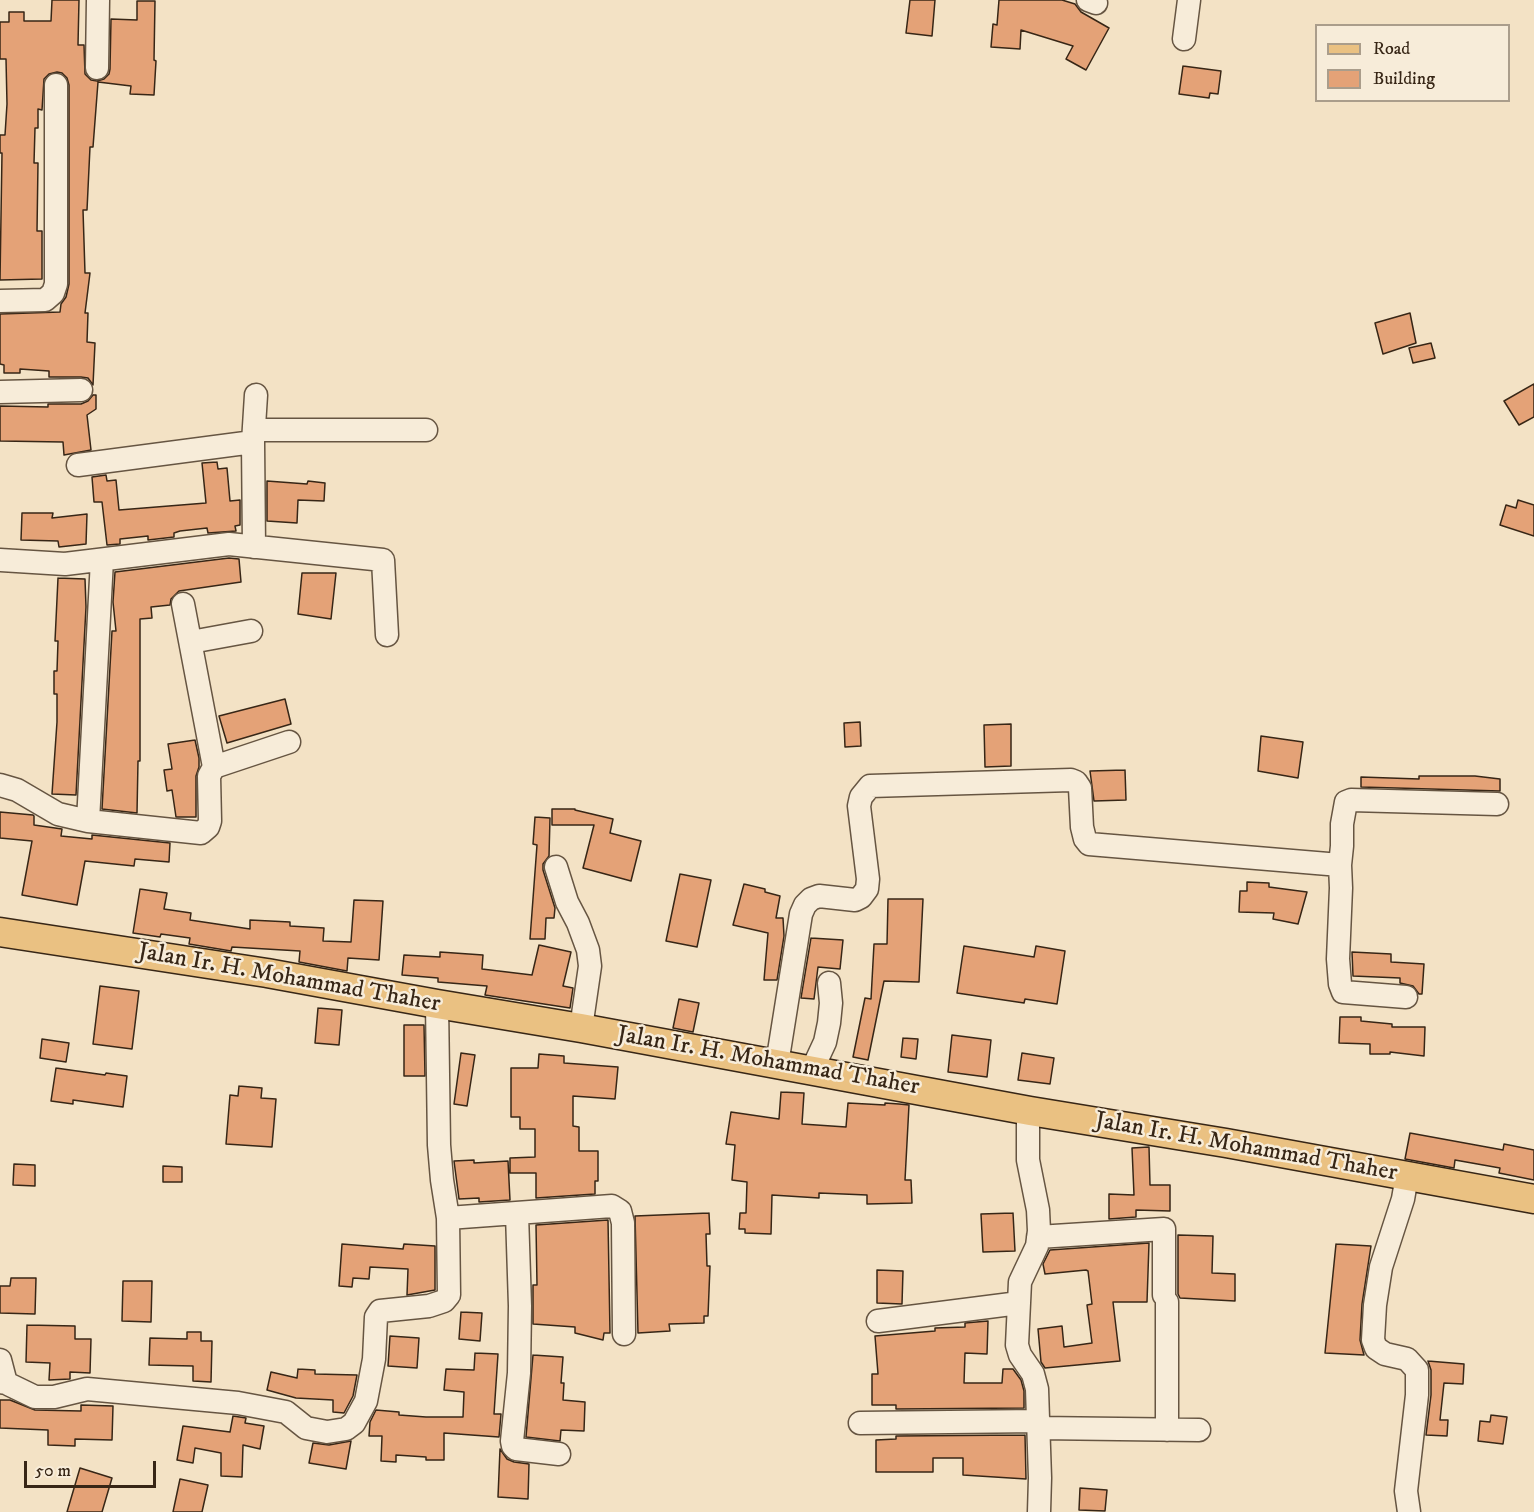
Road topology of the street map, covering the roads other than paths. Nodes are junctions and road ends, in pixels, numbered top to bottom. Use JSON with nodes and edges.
{"nodes":[{"id":1,"x":98,"y":0,"type":"edge"},
{"id":2,"x":1189,"y":0,"type":"edge"},
{"id":3,"x":1184,"y":39,"type":"dead end"},
{"id":4,"x":97,"y":68,"type":"dead end"},
{"id":5,"x":56,"y":85,"type":"dead end"},
{"id":6,"x":0,"y":302,"type":"edge"},
{"id":7,"x":81,"y":390,"type":"dead end"},
{"id":8,"x":0,"y":392,"type":"edge"},
{"id":9,"x":256,"y":395,"type":"dead end"},
{"id":10,"x":426,"y":430,"type":"dead end"},
{"id":11,"x":254,"y":436,"type":"junction"},
{"id":12,"x":78,"y":465,"type":"dead end"},
{"id":13,"x":254,"y":547,"type":"junction"},
{"id":14,"x":0,"y":560,"type":"edge"},
{"id":15,"x":102,"y":560,"type":"junction"},
{"id":16,"x":183,"y":604,"type":"dead end"},
{"id":17,"x":251,"y":631,"type":"dead end"},
{"id":18,"x":387,"y":635,"type":"dead end"},
{"id":19,"x":190,"y":642,"type":"junction"},
{"id":20,"x":289,"y":742,"type":"dead end"},
{"id":21,"x":214,"y":767,"type":"junction"},
{"id":22,"x":0,"y":785,"type":"edge"},
{"id":23,"x":1497,"y":804,"type":"dead end"},
{"id":24,"x":88,"y":821,"type":"junction"},
{"id":25,"x":1340,"y":865,"type":"junction"},
{"id":26,"x":556,"y":867,"type":"dead end"},
{"id":27,"x":0,"y":932,"type":"edge"},
{"id":28,"x":829,"y":983,"type":"dead end"},
{"id":29,"x":1406,"y":997,"type":"dead end"},
{"id":30,"x":438,"y":1004,"type":"junction"},
{"id":31,"x":581,"y":1028,"type":"junction"},
{"id":32,"x":777,"y":1064,"type":"junction"},
{"id":33,"x":812,"y":1070,"type":"junction"},
{"id":34,"x":1030,"y":1111,"type":"junction"},
{"id":35,"x":1407,"y":1176,"type":"junction"},
{"id":36,"x":1534,"y":1199,"type":"edge"},
{"id":37,"x":517,"y":1214,"type":"junction"},
{"id":38,"x":448,"y":1218,"type":"junction"},
{"id":39,"x":1038,"y":1237,"type":"junction"},
{"id":40,"x":1019,"y":1304,"type":"junction"},
{"id":41,"x":878,"y":1321,"type":"dead end"},
{"id":42,"x":624,"y":1334,"type":"dead end"},
{"id":43,"x":0,"y":1360,"type":"edge"},
{"id":44,"x":3,"y":1383,"type":"edge"},
{"id":45,"x":860,"y":1423,"type":"dead end"},
{"id":46,"x":1039,"y":1425,"type":"junction"},
{"id":47,"x":1167,"y":1430,"type":"junction"},
{"id":48,"x":1199,"y":1430,"type":"dead end"},
{"id":49,"x":559,"y":1454,"type":"dead end"},
{"id":50,"x":1039,"y":1512,"type":"edge"},
{"id":51,"x":1409,"y":1512,"type":"edge"}],
"edges":[{"from":1,"to":4,"type":"street"},
{"from":2,"to":3,"type":"street"},
{"from":5,"to":6,"type":"street"},
{"from":7,"to":8,"type":"street"},
{"from":9,"to":11,"type":"street"},
{"from":10,"to":11,"type":"street"},
{"from":11,"to":12,"type":"street"},
{"from":11,"to":13,"type":"street"},
{"from":13,"to":15,"type":"street"},
{"from":13,"to":18,"type":"street"},
{"from":14,"to":15,"type":"street"},
{"from":15,"to":24,"type":"street"},
{"from":16,"to":19,"type":"street"},
{"from":17,"to":19,"type":"street"},
{"from":19,"to":21,"type":"street"},
{"from":20,"to":21,"type":"street"},
{"from":21,"to":24,"type":"street"},
{"from":22,"to":24,"type":"street"},
{"from":23,"to":25,"type":"street"},
{"from":25,"to":29,"type":"street"},
{"from":25,"to":32,"type":"street"},
{"from":26,"to":31,"type":"street"},
{"from":27,"to":30,"type":"main road","name":"Jalan Ir. H. Mohammad Thaher"},
{"from":28,"to":33,"type":"street"},
{"from":30,"to":31,"type":"main road","name":"Jalan Ir. H. Mohammad Thaher"},
{"from":30,"to":38,"type":"street"},
{"from":31,"to":32,"type":"main road","name":"Jalan Ir. H. Mohammad Thaher"},
{"from":32,"to":33,"type":"main road","name":"Jalan Ir. H. Mohammad Thaher"},
{"from":33,"to":34,"type":"main road","name":"Jalan Ir. H. Mohammad Thaher"},
{"from":34,"to":35,"type":"main road","name":"Jalan Ir. H. Mohammad Thaher"},
{"from":34,"to":39,"type":"street"},
{"from":35,"to":36,"type":"main road","name":"Jalan Ir. H. Mohammad Thaher"},
{"from":35,"to":51,"type":"street"},
{"from":37,"to":38,"type":"street"},
{"from":37,"to":42,"type":"street"},
{"from":37,"to":49,"type":"street"},
{"from":38,"to":44,"type":"street"},
{"from":39,"to":40,"type":"street"},
{"from":39,"to":47,"type":"street"},
{"from":40,"to":41,"type":"street"},
{"from":40,"to":46,"type":"street"},
{"from":43,"to":44,"type":"street"},
{"from":45,"to":46,"type":"street"},
{"from":46,"to":47,"type":"street"},
{"from":46,"to":50,"type":"street"},
{"from":47,"to":48,"type":"street"}]}
